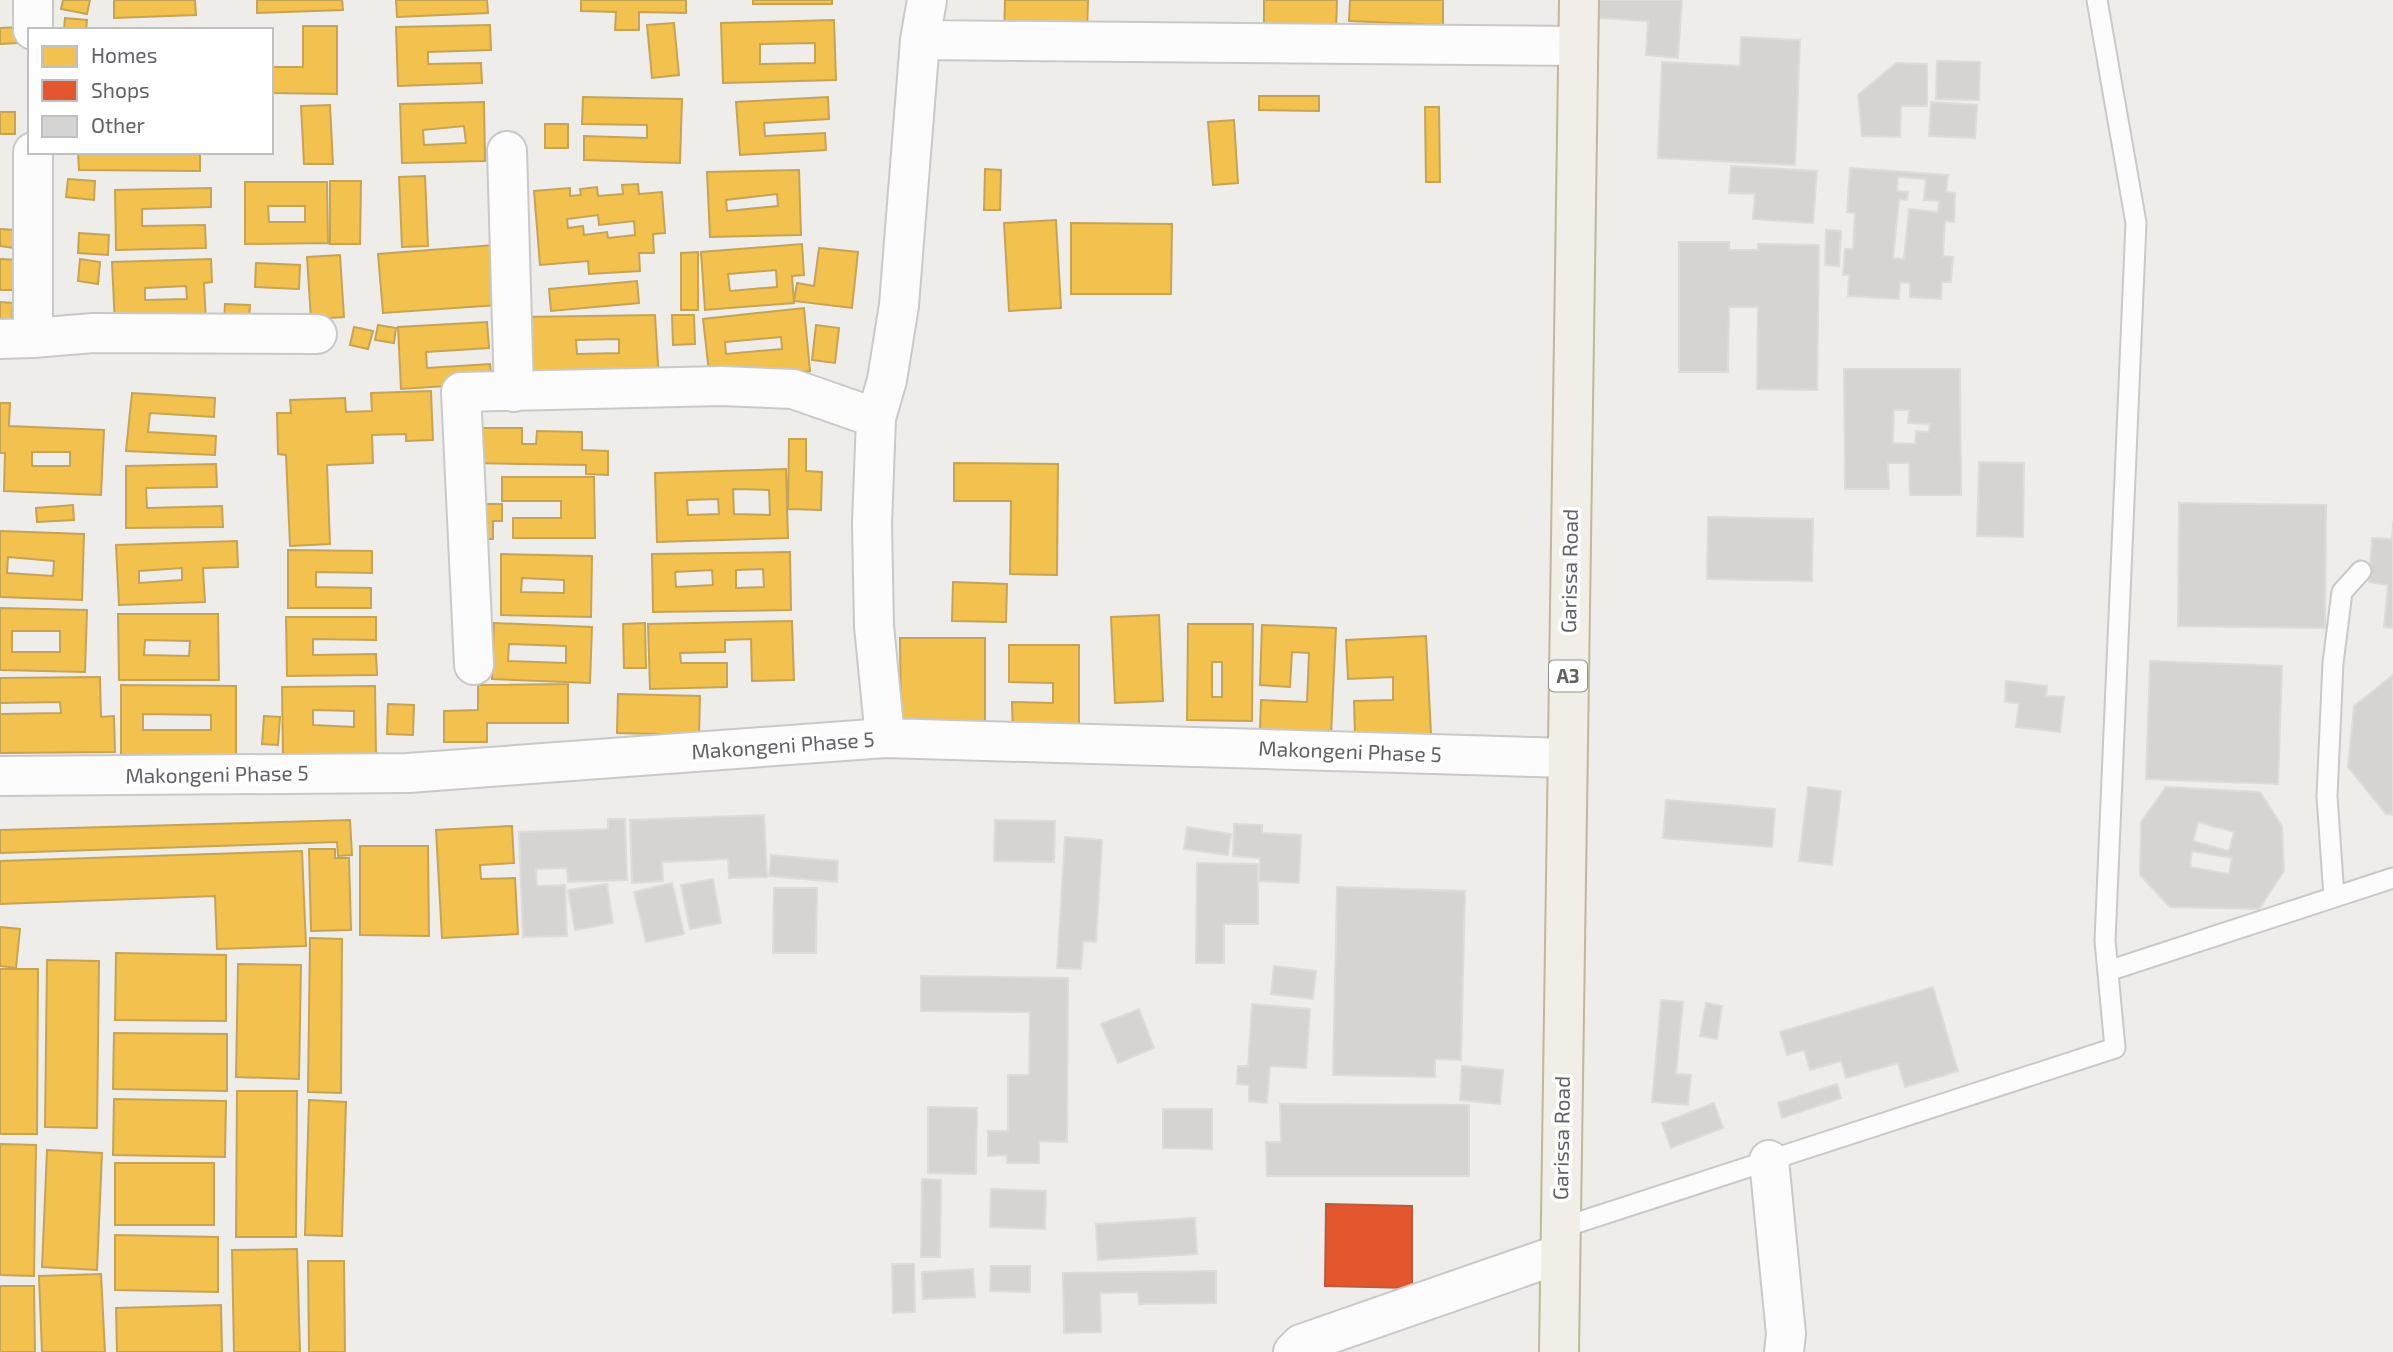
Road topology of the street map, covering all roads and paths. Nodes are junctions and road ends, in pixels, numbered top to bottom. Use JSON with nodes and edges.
{"nodes":[{"id":1,"x":33,"y":0,"type":"edge"},
{"id":2,"x":927,"y":0,"type":"edge"},
{"id":3,"x":1579,"y":0,"type":"edge"},
{"id":4,"x":2097,"y":0,"type":"edge"},
{"id":5,"x":33,"y":28,"type":"edge"},
{"id":6,"x":920,"y":40,"type":"junction"},
{"id":7,"x":1578,"y":46,"type":"junction"},
{"id":8,"x":507,"y":151,"type":"dead end"},
{"id":9,"x":33,"y":154,"type":"edge"},
{"id":10,"x":317,"y":334,"type":"dead end"},
{"id":11,"x":17,"y":338,"type":"edge"},
{"id":12,"x":514,"y":391,"type":"junction"},
{"id":13,"x":876,"y":418,"type":"junction"},
{"id":14,"x":2361,"y":571,"type":"dead end"},
{"id":15,"x":474,"y":665,"type":"dead end"},
{"id":16,"x":885,"y":738,"type":"junction"},
{"id":17,"x":1567,"y":758,"type":"junction"},
{"id":18,"x":0,"y":776,"type":"edge"},
{"id":19,"x":2393,"y":878,"type":"edge"},
{"id":20,"x":2334,"y":897,"type":"junction"},
{"id":21,"x":2108,"y":971,"type":"junction"},
{"id":22,"x":1769,"y":1160,"type":"junction"},
{"id":23,"x":1561,"y":1241,"type":"junction"},
{"id":24,"x":1293,"y":1352,"type":"edge"},
{"id":25,"x":1559,"y":1352,"type":"edge"},
{"id":26,"x":1784,"y":1352,"type":"edge"}],
"edges":[{"from":1,"to":5,"type":"street"},
{"from":2,"to":6,"type":"street"},
{"from":3,"to":7,"type":"highway","name":"Garissa Road","number":"A3"},
{"from":4,"to":21,"type":"lane"},
{"from":6,"to":7,"type":"street"},
{"from":6,"to":13,"type":"street"},
{"from":7,"to":17,"type":"highway","name":"Garissa Road","number":"A3"},
{"from":8,"to":12,"type":"street"},
{"from":9,"to":11,"type":"street"},
{"from":10,"to":11,"type":"street"},
{"from":12,"to":13,"type":"street"},
{"from":12,"to":15,"type":"street"},
{"from":13,"to":16,"type":"street"},
{"from":14,"to":20,"type":"lane"},
{"from":16,"to":17,"type":"street","name":"Makongeni Phase 5"},
{"from":16,"to":18,"type":"street","name":"Makongeni Phase 5"},
{"from":17,"to":23,"type":"highway","name":"Garissa Road","number":"A3"},
{"from":19,"to":20,"type":"lane"},
{"from":20,"to":21,"type":"lane"},
{"from":21,"to":22,"type":"lane"},
{"from":22,"to":23,"type":"lane"},
{"from":22,"to":26,"type":"street"},
{"from":23,"to":24,"type":"street"},
{"from":23,"to":25,"type":"highway","name":"Garissa Road","number":"A3"}]}
